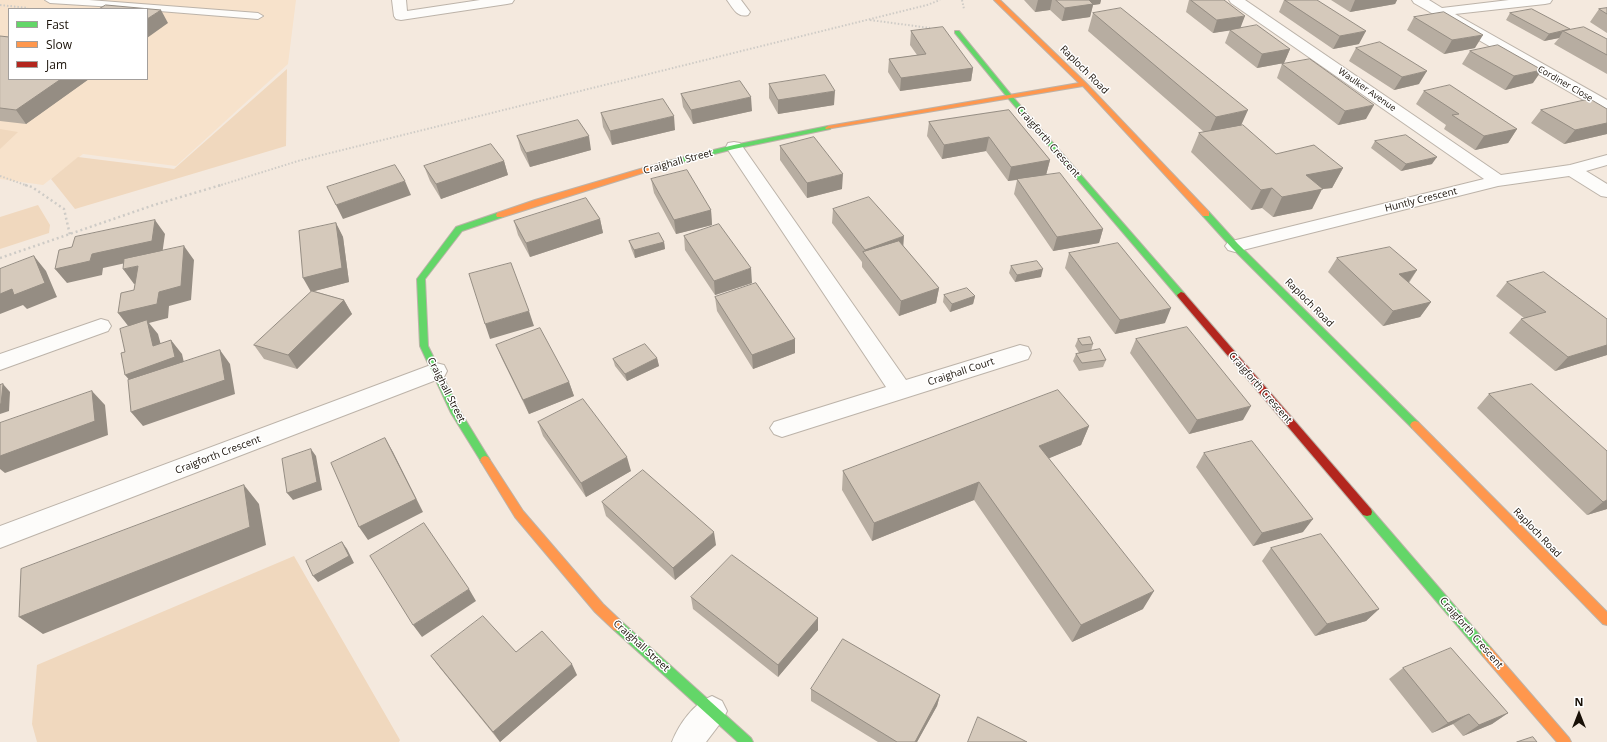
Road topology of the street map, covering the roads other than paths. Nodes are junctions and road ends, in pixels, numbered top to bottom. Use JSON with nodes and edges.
{"nodes":[{"id":1,"x":50,"y":0,"type":"edge"},
{"id":2,"x":399,"y":0,"type":"edge"},
{"id":3,"x":507,"y":0,"type":"edge"},
{"id":4,"x":734,"y":0,"type":"edge"},
{"id":5,"x":997,"y":0,"type":"edge"},
{"id":6,"x":1236,"y":0,"type":"edge"},
{"id":7,"x":1419,"y":0,"type":"edge"},
{"id":8,"x":1545,"y":0,"type":"edge"},
{"id":9,"x":743,"y":12,"type":"dead end"},
{"id":10,"x":1440,"y":12,"type":"junction"},
{"id":11,"x":258,"y":16,"type":"dead end"},
{"id":12,"x":957,"y":32,"type":"road end"},
{"id":13,"x":1084,"y":84,"type":"junction"},
{"id":14,"x":1010,"y":97,"type":"junction"},
{"id":15,"x":1607,"y":108,"type":"edge"},
{"id":16,"x":734,"y":147,"type":"junction"},
{"id":17,"x":1607,"y":160,"type":"edge"},
{"id":18,"x":1572,"y":170,"type":"junction"},
{"id":19,"x":1498,"y":181,"type":"junction"},
{"id":20,"x":1607,"y":192,"type":"edge"},
{"id":21,"x":1235,"y":246,"type":"junction"},
{"id":22,"x":101,"y":326,"type":"dead end"},
{"id":23,"x":1020,"y":353,"type":"dead end"},
{"id":24,"x":0,"y":362,"type":"edge"},
{"id":25,"x":436,"y":371,"type":"junction"},
{"id":26,"x":901,"y":391,"type":"junction"},
{"id":27,"x":782,"y":428,"type":"dead end"},
{"id":28,"x":0,"y":537,"type":"edge"},
{"id":29,"x":1607,"y":620,"type":"edge"},
{"id":30,"x":712,"y":711,"type":"junction"},
{"id":31,"x":687,"y":742,"type":"edge"},
{"id":32,"x":747,"y":742,"type":"edge"},
{"id":33,"x":1565,"y":742,"type":"edge"}],
"edges":[{"from":1,"to":11,"type":"lane"},
{"from":2,"to":3,"type":"street"},
{"from":4,"to":9,"type":"street"},
{"from":5,"to":13,"type":"street","name":"Raploch Road"},
{"from":6,"to":19,"type":"street","name":"Waulker Avenue"},
{"from":7,"to":10,"type":"street","name":"Cordiner Close"},
{"from":8,"to":10,"type":"street"},
{"from":10,"to":15,"type":"street","name":"Cordiner Close"},
{"from":12,"to":14,"type":"street","name":"Craigforth Crescent"},
{"from":13,"to":14,"type":"street","name":"Craighall Street"},
{"from":13,"to":21,"type":"street","name":"Raploch Road"},
{"from":14,"to":16,"type":"street","name":"Craighall Street"},
{"from":14,"to":33,"type":"street","name":"Craigforth Crescent"},
{"from":16,"to":25,"type":"street","name":"Craighall Street"},
{"from":16,"to":26,"type":"street"},
{"from":17,"to":18,"type":"street","name":"Huntly Crescent"},
{"from":18,"to":19,"type":"street","name":"Huntly Crescent"},
{"from":18,"to":20,"type":"street"},
{"from":19,"to":21,"type":"street","name":"Huntly Crescent"},
{"from":21,"to":29,"type":"street","name":"Raploch Road"},
{"from":22,"to":24,"type":"street"},
{"from":23,"to":26,"type":"street","name":"Craighall Court"},
{"from":25,"to":28,"type":"street","name":"Craigforth Crescent"},
{"from":25,"to":30,"type":"street","name":"Craighall Street"},
{"from":26,"to":27,"type":"street","name":"Craighall Court"},
{"from":30,"to":31,"type":"street"},
{"from":30,"to":32,"type":"street","name":"Craighall Street"}]}
